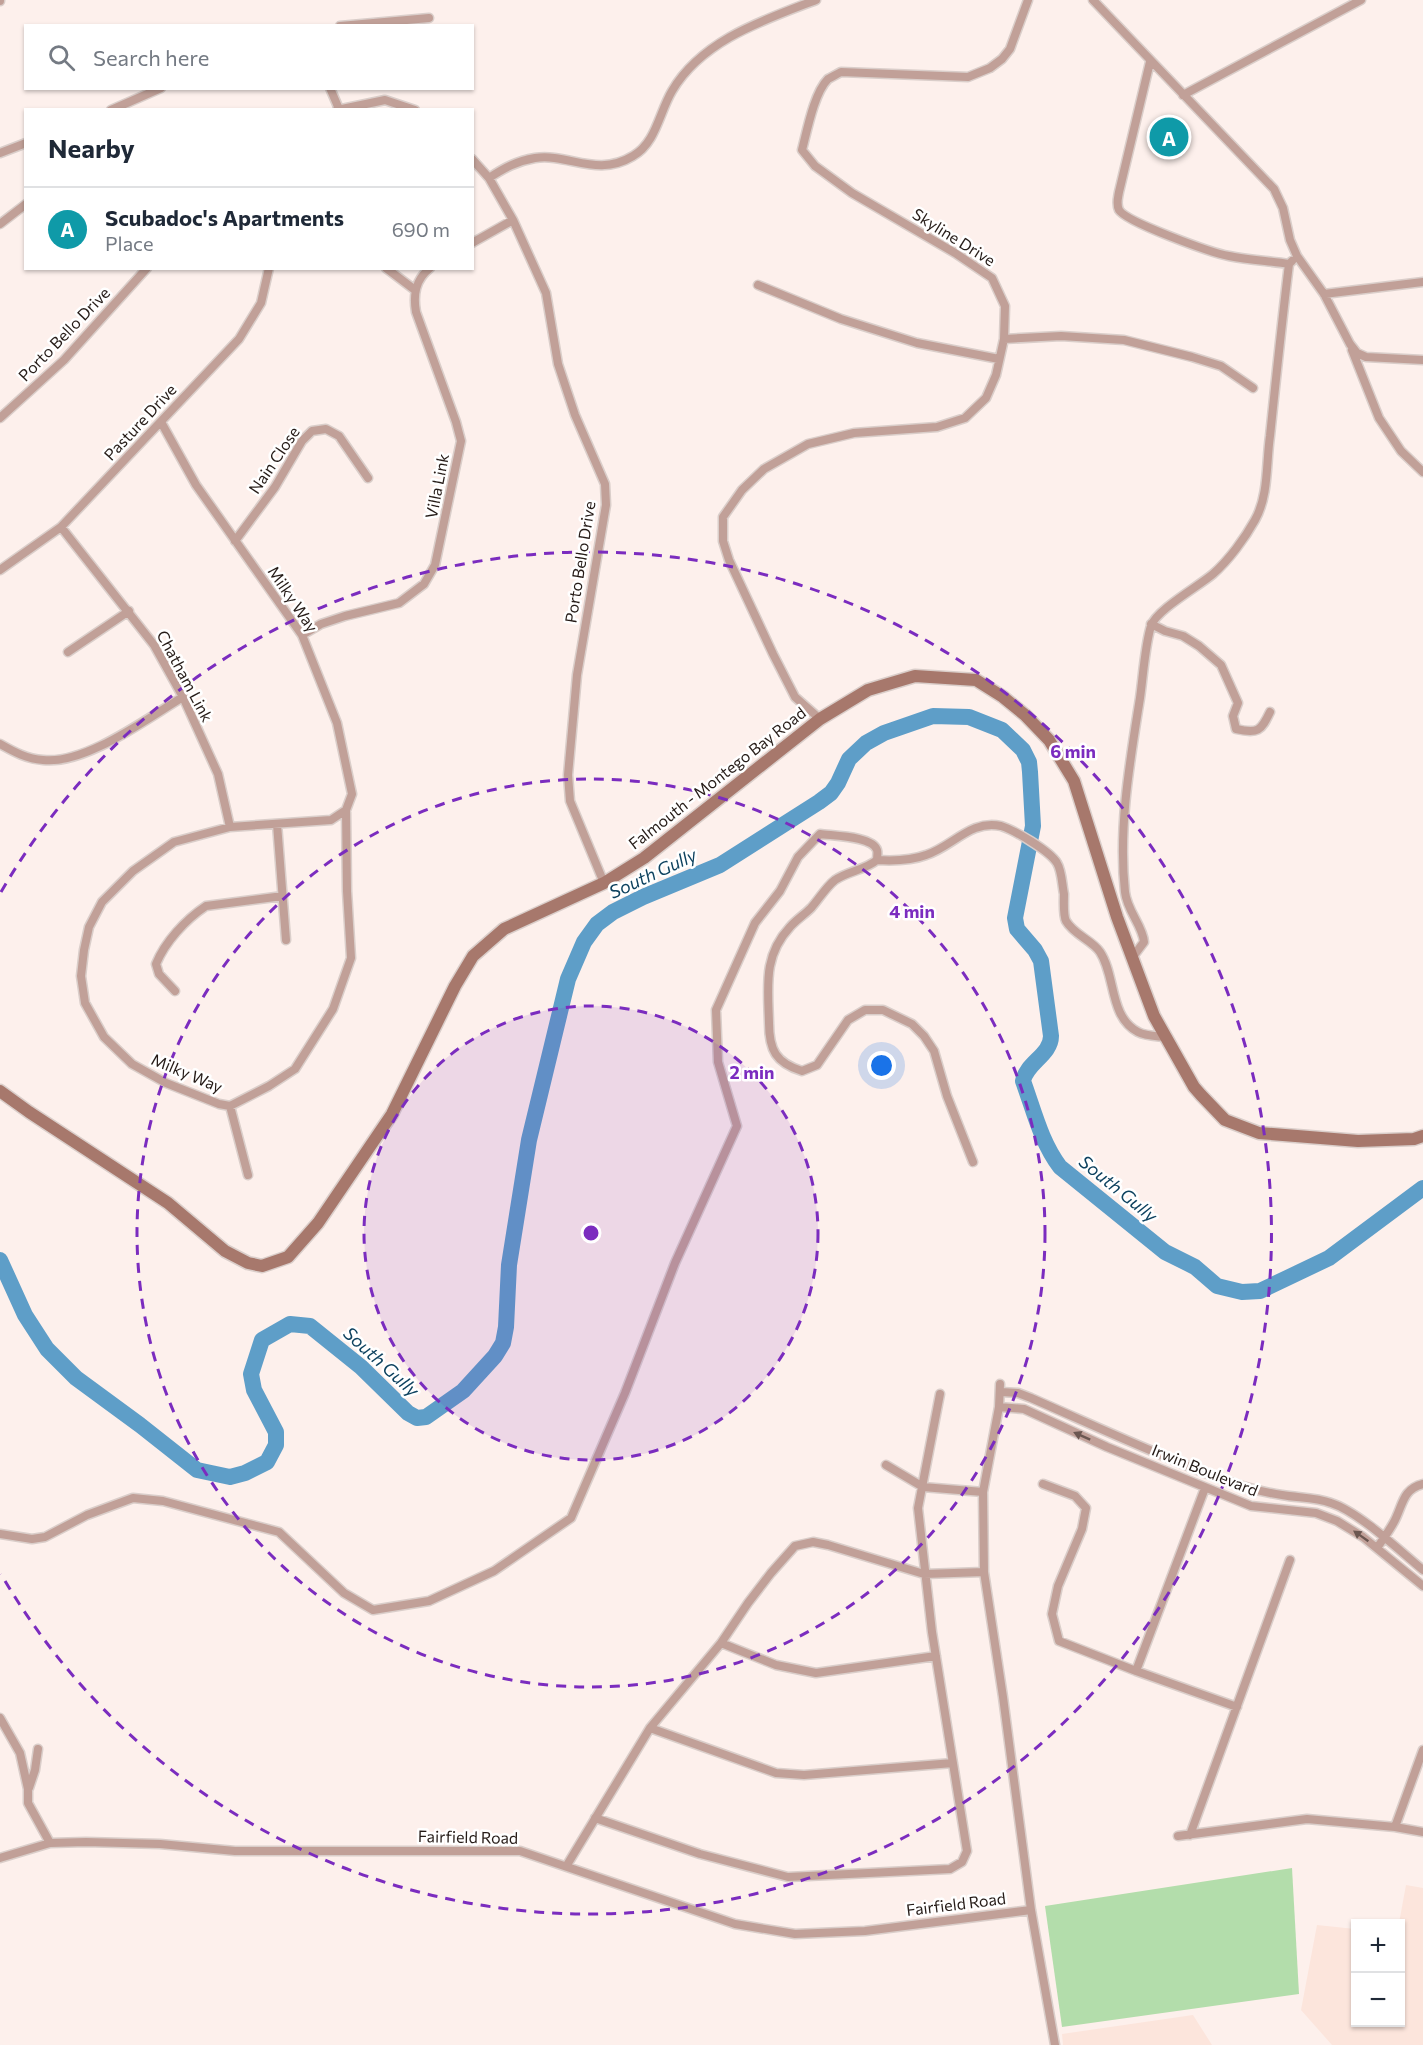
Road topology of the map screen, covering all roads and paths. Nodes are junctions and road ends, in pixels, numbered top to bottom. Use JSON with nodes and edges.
{"nodes":[{"id":1,"x":816,"y":0,"type":"edge"},
{"id":2,"x":1028,"y":0,"type":"edge"},
{"id":3,"x":1093,"y":0,"type":"edge"},
{"id":4,"x":1361,"y":0,"type":"edge"},
{"id":5,"x":429,"y":18,"type":"dead end"},
{"id":6,"x":362,"y":24,"type":"edge"},
{"id":7,"x":1150,"y":62,"type":"junction"},
{"id":8,"x":156,"y":90,"type":"edge"},
{"id":9,"x":331,"y":90,"type":"edge"},
{"id":10,"x":1183,"y":94,"type":"junction"},
{"id":11,"x":116,"y":108,"type":"edge"},
{"id":12,"x":338,"y":108,"type":"edge"},
{"id":13,"x":343,"y":108,"type":"edge"},
{"id":14,"x":409,"y":108,"type":"edge"},
{"id":15,"x":24,"y":144,"type":"edge"},
{"id":16,"x":0,"y":153,"type":"edge"},
{"id":17,"x":474,"y":161,"type":"edge"},
{"id":18,"x":489,"y":178,"type":"junction"},
{"id":19,"x":24,"y":206,"type":"edge"},
{"id":20,"x":513,"y":219,"type":"junction"},
{"id":21,"x":0,"y":224,"type":"edge"},
{"id":22,"x":474,"y":242,"type":"edge"},
{"id":23,"x":1297,"y":256,"type":"junction"},
{"id":24,"x":1289,"y":264,"type":"junction"},
{"id":25,"x":145,"y":270,"type":"edge"},
{"id":26,"x":269,"y":270,"type":"edge"},
{"id":27,"x":390,"y":270,"type":"edge"},
{"id":28,"x":428,"y":270,"type":"edge"},
{"id":29,"x":1423,"y":282,"type":"edge"},
{"id":30,"x":758,"y":285,"type":"dead end"},
{"id":31,"x":415,"y":290,"type":"junction"},
{"id":32,"x":1324,"y":294,"type":"junction"},
{"id":33,"x":1004,"y":339,"type":"junction"},
{"id":34,"x":1350,"y":345,"type":"junction"},
{"id":35,"x":999,"y":359,"type":"junction"},
{"id":36,"x":1423,"y":360,"type":"edge"},
{"id":37,"x":1253,"y":388,"type":"dead end"},
{"id":38,"x":0,"y":418,"type":"edge"},
{"id":39,"x":161,"y":422,"type":"junction"},
{"id":40,"x":1423,"y":472,"type":"edge"},
{"id":41,"x":368,"y":478,"type":"dead end"},
{"id":42,"x":61,"y":527,"type":"junction"},
{"id":43,"x":235,"y":541,"type":"junction"},
{"id":44,"x":0,"y":570,"type":"edge"},
{"id":45,"x":129,"y":611,"type":"junction"},
{"id":46,"x":1151,"y":624,"type":"junction"},
{"id":47,"x":302,"y":635,"type":"junction"},
{"id":48,"x":68,"y":652,"type":"dead end"},
{"id":49,"x":183,"y":697,"type":"junction"},
{"id":50,"x":1270,"y":711,"type":"dead end"},
{"id":51,"x":820,"y":719,"type":"junction"},
{"id":52,"x":0,"y":744,"type":"edge"},
{"id":53,"x":346,"y":810,"type":"junction"},
{"id":54,"x":277,"y":824,"type":"junction"},
{"id":55,"x":230,"y":827,"type":"junction"},
{"id":56,"x":877,"y":860,"type":"junction"},
{"id":57,"x":604,"y":883,"type":"junction"},
{"id":58,"x":283,"y":896,"type":"junction"},
{"id":59,"x":286,"y":940,"type":"dead end"},
{"id":60,"x":1132,"y":958,"type":"junction"},
{"id":61,"x":175,"y":992,"type":"dead end"},
{"id":62,"x":1165,"y":1037,"type":"junction"},
{"id":63,"x":0,"y":1091,"type":"edge"},
{"id":64,"x":230,"y":1106,"type":"junction"},
{"id":65,"x":1423,"y":1136,"type":"edge"},
{"id":66,"x":973,"y":1162,"type":"dead end"},
{"id":67,"x":248,"y":1175,"type":"dead end"},
{"id":68,"x":939,"y":1394,"type":"dead end"},
{"id":69,"x":999,"y":1407,"type":"junction"},
{"id":70,"x":1112,"y":1434,"type":"junction"},
{"id":71,"x":1107,"y":1447,"type":"junction"},
{"id":72,"x":886,"y":1465,"type":"dead end"},
{"id":73,"x":1227,"y":1481,"type":"junction"},
{"id":74,"x":1043,"y":1484,"type":"dead end"},
{"id":75,"x":1423,"y":1484,"type":"edge"},
{"id":76,"x":923,"y":1487,"type":"junction"},
{"id":77,"x":1205,"y":1488,"type":"junction"},
{"id":78,"x":983,"y":1492,"type":"junction"},
{"id":79,"x":1223,"y":1495,"type":"junction"},
{"id":80,"x":1291,"y":1496,"type":"junction"},
{"id":81,"x":1289,"y":1510,"type":"junction"},
{"id":82,"x":0,"y":1534,"type":"edge"},
{"id":83,"x":1384,"y":1538,"type":"junction"},
{"id":84,"x":1377,"y":1548,"type":"junction"},
{"id":85,"x":1290,"y":1560,"type":"dead end"},
{"id":86,"x":1423,"y":1570,"type":"edge"},
{"id":87,"x":984,"y":1572,"type":"junction"},
{"id":88,"x":924,"y":1574,"type":"junction"},
{"id":89,"x":1423,"y":1586,"type":"edge"},
{"id":90,"x":721,"y":1643,"type":"junction"},
{"id":91,"x":936,"y":1656,"type":"junction"},
{"id":92,"x":1136,"y":1671,"type":"junction"},
{"id":93,"x":1237,"y":1707,"type":"junction"},
{"id":94,"x":0,"y":1718,"type":"edge"},
{"id":95,"x":650,"y":1728,"type":"junction"},
{"id":96,"x":38,"y":1749,"type":"dead end"},
{"id":97,"x":1423,"y":1750,"type":"edge"},
{"id":98,"x":953,"y":1763,"type":"junction"},
{"id":99,"x":28,"y":1789,"type":"junction"},
{"id":100,"x":595,"y":1818,"type":"junction"},
{"id":101,"x":1395,"y":1827,"type":"junction"},
{"id":102,"x":1423,"y":1832,"type":"edge"},
{"id":103,"x":1190,"y":1835,"type":"junction"},
{"id":104,"x":1178,"y":1836,"type":"dead end"},
{"id":105,"x":50,"y":1844,"type":"junction"},
{"id":106,"x":0,"y":1858,"type":"edge"},
{"id":107,"x":567,"y":1866,"type":"junction"},
{"id":108,"x":1031,"y":1910,"type":"junction"},
{"id":109,"x":1055,"y":2045,"type":"edge"}],
"edges":[{"from":1,"to":18,"type":"street"},
{"from":2,"to":33,"type":"street","name":"Skyline Drive"},
{"from":3,"to":7,"type":"street"},
{"from":4,"to":10,"type":"street"},
{"from":5,"to":6,"type":"street"},
{"from":7,"to":10,"type":"street"},
{"from":7,"to":24,"type":"street"},
{"from":8,"to":11,"type":"street"},
{"from":9,"to":12,"type":"street"},
{"from":10,"to":23,"type":"street"},
{"from":13,"to":14,"type":"street"},
{"from":15,"to":16,"type":"street"},
{"from":17,"to":18,"type":"street","name":"Porto Bello Drive"},
{"from":18,"to":20,"type":"street","name":"Porto Bello Drive"},
{"from":19,"to":21,"type":"street"},
{"from":20,"to":22,"type":"street"},
{"from":20,"to":57,"type":"street","name":"Porto Bello Drive"},
{"from":23,"to":24,"type":"street"},
{"from":23,"to":32,"type":"street"},
{"from":24,"to":46,"type":"street"},
{"from":25,"to":38,"type":"street","name":"Porto Bello Drive"},
{"from":26,"to":39,"type":"street","name":"Pasture Drive"},
{"from":27,"to":31,"type":"street"},
{"from":28,"to":31,"type":"street"},
{"from":29,"to":32,"type":"street"},
{"from":30,"to":35,"type":"street"},
{"from":31,"to":47,"type":"street","name":"Villa Link"},
{"from":32,"to":34,"type":"street"},
{"from":33,"to":35,"type":"street","name":"Skyline Drive"},
{"from":33,"to":37,"type":"street"},
{"from":34,"to":36,"type":"street"},
{"from":34,"to":40,"type":"street"},
{"from":35,"to":51,"type":"street","name":"Skyline Drive"},
{"from":39,"to":42,"type":"street","name":"Pasture Drive"},
{"from":39,"to":43,"type":"street","name":"Milky Way"},
{"from":41,"to":43,"type":"street","name":"Nain Close"},
{"from":42,"to":44,"type":"street","name":"Pasture Drive"},
{"from":42,"to":45,"type":"street","name":"Chatham Link"},
{"from":43,"to":47,"type":"street","name":"Milky Way"},
{"from":45,"to":48,"type":"street"},
{"from":45,"to":49,"type":"street","name":"Chatham Link"},
{"from":46,"to":50,"type":"street"},
{"from":46,"to":60,"type":"street"},
{"from":47,"to":53,"type":"street","name":"Milky Way"},
{"from":49,"to":52,"type":"street"},
{"from":49,"to":55,"type":"street","name":"Chatham Link"},
{"from":51,"to":57,"type":"main road","name":"Falmouth - Montego Bay Road"},
{"from":51,"to":60,"type":"main road","name":"Falmouth - Montego Bay Road"},
{"from":53,"to":54,"type":"street","name":"Milky Way"},
{"from":53,"to":64,"type":"street","name":"Milky Way"},
{"from":54,"to":55,"type":"street","name":"Milky Way"},
{"from":54,"to":58,"type":"street"},
{"from":55,"to":64,"type":"street","name":"Milky Way"},
{"from":56,"to":62,"type":"street"},
{"from":56,"to":66,"type":"street"},
{"from":56,"to":82,"type":"street"},
{"from":57,"to":63,"type":"main road","name":"Falmouth - Montego Bay Road"},
{"from":58,"to":59,"type":"street"},
{"from":58,"to":61,"type":"street"},
{"from":60,"to":62,"type":"main road","name":"Falmouth - Montego Bay Road"},
{"from":62,"to":65,"type":"main road","name":"Falmouth - Montego Bay Road"},
{"from":64,"to":67,"type":"street"},
{"from":68,"to":76,"type":"street"},
{"from":69,"to":70,"type":"street","name":"Irwin Boulevard"},
{"from":71,"to":69,"type":"street","name":"Irwin Boulevard","one_way":true},
{"from":69,"to":78,"type":"street"},
{"from":70,"to":71,"type":"street"},
{"from":70,"to":73,"type":"street","name":"Irwin Boulevard"},
{"from":71,"to":77,"type":"street","name":"Irwin Boulevard"},
{"from":72,"to":76,"type":"street"},
{"from":73,"to":79,"type":"street"},
{"from":73,"to":80,"type":"street","name":"Irwin Boulevard"},
{"from":74,"to":92,"type":"street"},
{"from":75,"to":83,"type":"street"},
{"from":76,"to":78,"type":"street"},
{"from":76,"to":88,"type":"street"},
{"from":77,"to":79,"type":"street","name":"Irwin Boulevard"},
{"from":77,"to":92,"type":"street"},
{"from":78,"to":87,"type":"street"},
{"from":79,"to":81,"type":"street","name":"Irwin Boulevard"},
{"from":80,"to":81,"type":"street"},
{"from":80,"to":83,"type":"street","name":"Irwin Boulevard"},
{"from":84,"to":81,"type":"street","name":"Irwin Boulevard","one_way":true},
{"from":83,"to":84,"type":"street"},
{"from":83,"to":86,"type":"street","name":"Irwin Boulevard"},
{"from":84,"to":89,"type":"street","name":"Irwin Boulevard"},
{"from":85,"to":93,"type":"street"},
{"from":87,"to":88,"type":"street"},
{"from":87,"to":108,"type":"street"},
{"from":88,"to":90,"type":"street"},
{"from":88,"to":91,"type":"street"},
{"from":90,"to":91,"type":"street"},
{"from":90,"to":95,"type":"street"},
{"from":91,"to":98,"type":"street"},
{"from":92,"to":93,"type":"street"},
{"from":93,"to":103,"type":"street"},
{"from":94,"to":99,"type":"street"},
{"from":95,"to":98,"type":"street"},
{"from":95,"to":100,"type":"street"},
{"from":96,"to":99,"type":"street"},
{"from":97,"to":101,"type":"street"},
{"from":98,"to":100,"type":"street"},
{"from":99,"to":105,"type":"street"},
{"from":100,"to":107,"type":"street"},
{"from":101,"to":102,"type":"street"},
{"from":101,"to":103,"type":"street"},
{"from":103,"to":104,"type":"street"},
{"from":105,"to":106,"type":"street","name":"Fairfield Road"},
{"from":105,"to":107,"type":"street","name":"Fairfield Road"},
{"from":107,"to":108,"type":"street","name":"Fairfield Road"},
{"from":108,"to":109,"type":"street"}]}
